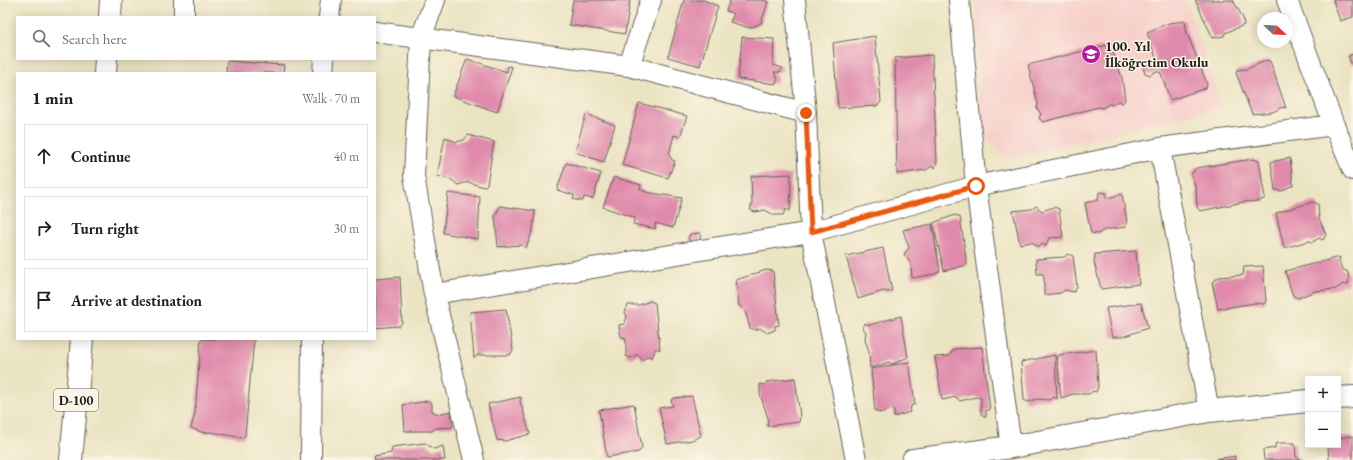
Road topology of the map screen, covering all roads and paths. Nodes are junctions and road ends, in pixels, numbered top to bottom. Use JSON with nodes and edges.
{"nodes":[{"id":1,"x":111,"y":0,"type":"edge"},
{"id":2,"x":184,"y":0,"type":"edge"},
{"id":3,"x":331,"y":0,"type":"edge"},
{"id":4,"x":435,"y":0,"type":"edge"},
{"id":5,"x":651,"y":0,"type":"edge"},
{"id":6,"x":795,"y":0,"type":"edge"},
{"id":7,"x":959,"y":0,"type":"edge"},
{"id":8,"x":1287,"y":0,"type":"edge"},
{"id":9,"x":110,"y":16,"type":"edge"},
{"id":10,"x":184,"y":16,"type":"edge"},
{"id":11,"x":329,"y":16,"type":"edge"},
{"id":12,"x":376,"y":32,"type":"edge"},
{"id":13,"x":420,"y":38,"type":"junction"},
{"id":14,"x":106,"y":60,"type":"edge"},
{"id":15,"x":324,"y":60,"type":"edge"},
{"id":16,"x":628,"y":66,"type":"junction"},
{"id":17,"x":105,"y":72,"type":"edge"},
{"id":18,"x":323,"y":72,"type":"edge"},
{"id":19,"x":806,"y":113,"type":"junction"},
{"id":20,"x":1342,"y":134,"type":"edge"},
{"id":21,"x":1160,"y":148,"type":"junction"},
{"id":22,"x":1353,"y":170,"type":"edge"},
{"id":23,"x":976,"y":186,"type":"junction"},
{"id":24,"x":811,"y":232,"type":"junction"},
{"id":25,"x":434,"y":294,"type":"junction"},
{"id":26,"x":82,"y":340,"type":"edge"},
{"id":27,"x":312,"y":340,"type":"edge"},
{"id":28,"x":1353,"y":397,"type":"edge"},
{"id":29,"x":1341,"y":398,"type":"edge"},
{"id":30,"x":1305,"y":401,"type":"edge"},
{"id":31,"x":1209,"y":410,"type":"junction"},
{"id":32,"x":1011,"y":447,"type":"junction"},
{"id":33,"x":71,"y":460,"type":"edge"},
{"id":34,"x":311,"y":460,"type":"edge"},
{"id":35,"x":474,"y":460,"type":"edge"},
{"id":36,"x":856,"y":460,"type":"edge"},
{"id":37,"x":913,"y":460,"type":"edge"}],
"edges":[{"from":1,"to":9,"type":"street"},
{"from":2,"to":10,"type":"street"},
{"from":3,"to":11,"type":"street"},
{"from":4,"to":13,"type":"street"},
{"from":5,"to":16,"type":"street"},
{"from":6,"to":19,"type":"street"},
{"from":7,"to":23,"type":"street"},
{"from":8,"to":20,"type":"street"},
{"from":12,"to":13,"type":"street"},
{"from":13,"to":16,"type":"street"},
{"from":13,"to":25,"type":"street"},
{"from":14,"to":17,"type":"street"},
{"from":15,"to":18,"type":"street"},
{"from":16,"to":19,"type":"street"},
{"from":19,"to":24,"type":"street"},
{"from":20,"to":21,"type":"street"},
{"from":20,"to":22,"type":"street"},
{"from":21,"to":23,"type":"street"},
{"from":21,"to":31,"type":"street"},
{"from":23,"to":24,"type":"street"},
{"from":23,"to":32,"type":"street"},
{"from":24,"to":25,"type":"street"},
{"from":24,"to":36,"type":"street"},
{"from":25,"to":35,"type":"street"},
{"from":26,"to":33,"type":"street","number":"D-100"},
{"from":27,"to":34,"type":"street"},
{"from":28,"to":29,"type":"street"},
{"from":30,"to":31,"type":"street"},
{"from":31,"to":32,"type":"street"},
{"from":32,"to":37,"type":"street"}]}
